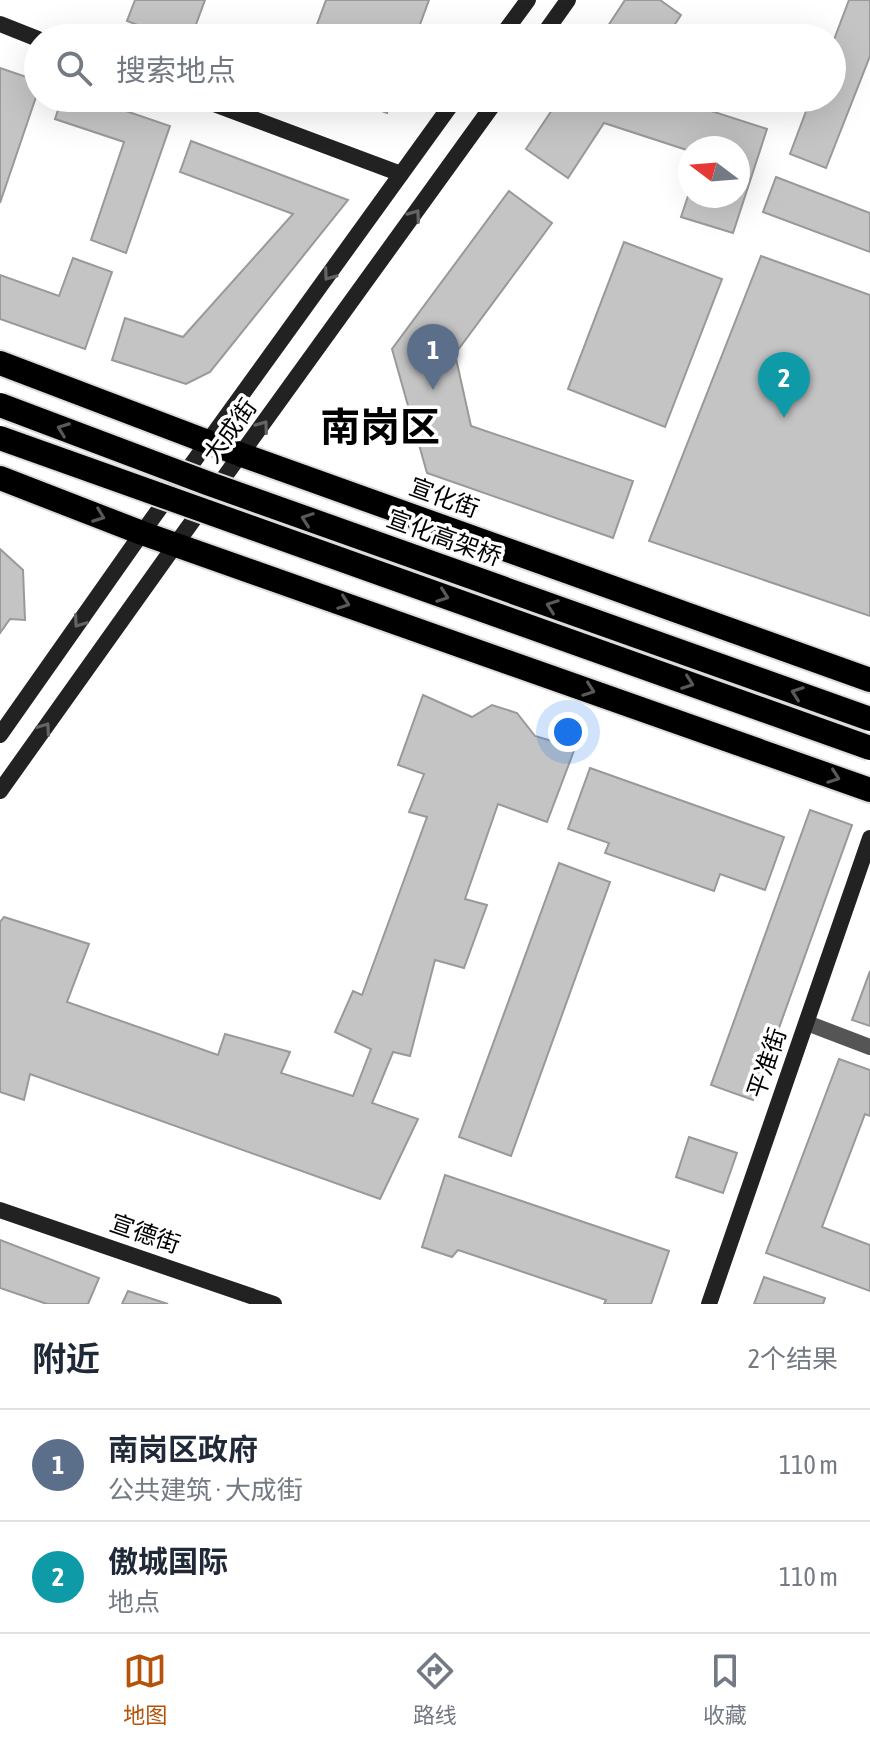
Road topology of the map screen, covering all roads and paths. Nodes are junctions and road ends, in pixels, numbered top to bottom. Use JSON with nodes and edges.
{"nodes":[{"id":1,"x":528,"y":0,"type":"edge"},
{"id":2,"x":568,"y":0,"type":"edge"},
{"id":3,"x":0,"y":24,"type":"edge"},
{"id":4,"x":510,"y":24,"type":"edge"},
{"id":5,"x":551,"y":24,"type":"edge"},
{"id":6,"x":24,"y":33,"type":"edge"},
{"id":7,"x":235,"y":112,"type":"edge"},
{"id":8,"x":446,"y":112,"type":"edge"},
{"id":9,"x":488,"y":112,"type":"edge"},
{"id":10,"x":401,"y":174,"type":"junction"},
{"id":11,"x":0,"y":363,"type":"edge"},
{"id":12,"x":0,"y":405,"type":"edge"},
{"id":13,"x":0,"y":438,"type":"edge"},
{"id":14,"x":208,"y":442,"type":"junction"},
{"id":15,"x":242,"y":455,"type":"junction"},
{"id":16,"x":0,"y":478,"type":"edge"},
{"id":17,"x":142,"y":533,"type":"junction"},
{"id":18,"x":176,"y":544,"type":"junction"},
{"id":19,"x":870,"y":680,"type":"edge"},
{"id":20,"x":870,"y":719,"type":"edge"},
{"id":21,"x":0,"y":735,"type":"edge"},
{"id":22,"x":870,"y":748,"type":"edge"},
{"id":23,"x":870,"y":790,"type":"edge"},
{"id":24,"x":0,"y":791,"type":"edge"},
{"id":25,"x":870,"y":838,"type":"edge"},
{"id":26,"x":807,"y":1023,"type":"junction"},
{"id":27,"x":870,"y":1047,"type":"edge"},
{"id":28,"x":0,"y":1210,"type":"edge"},
{"id":29,"x":274,"y":1304,"type":"edge"},
{"id":30,"x":709,"y":1304,"type":"edge"}],
"edges":[{"from":1,"to":4,"type":"main road"},
{"from":2,"to":5,"type":"main road"},
{"from":3,"to":6,"type":"main road"},
{"from":7,"to":10,"type":"main road"},
{"from":8,"to":10,"type":"main road","name":"大成街"},
{"from":15,"to":9,"type":"main road","name":"大成街","one_way":true},
{"from":10,"to":14,"type":"main road","name":"大成街","one_way":true},
{"from":11,"to":14,"type":"highway","name":"宣化街"},
{"from":20,"to":12,"type":"highway","name":"宣化高架桥","one_way":true,"bridge":true},
{"from":13,"to":22,"type":"highway","one_way":true,"bridge":true},
{"from":14,"to":15,"type":"highway","name":"宣化街"},
{"from":14,"to":17,"type":"main road","name":"大成街"},
{"from":15,"to":18,"type":"main road","name":"大成街"},
{"from":15,"to":19,"type":"highway","name":"宣化街"},
{"from":16,"to":17,"type":"highway","one_way":true},
{"from":17,"to":18,"type":"highway"},
{"from":17,"to":21,"type":"main road","name":"大成街","one_way":true},
{"from":18,"to":23,"type":"highway","one_way":true},
{"from":24,"to":18,"type":"main road","name":"大成街","one_way":true},
{"from":25,"to":26,"type":"main road","name":"平准街"},
{"from":26,"to":27,"type":"street"},
{"from":26,"to":30,"type":"main road","name":"平准街"},
{"from":28,"to":29,"type":"main road","name":"宣德街"}]}
